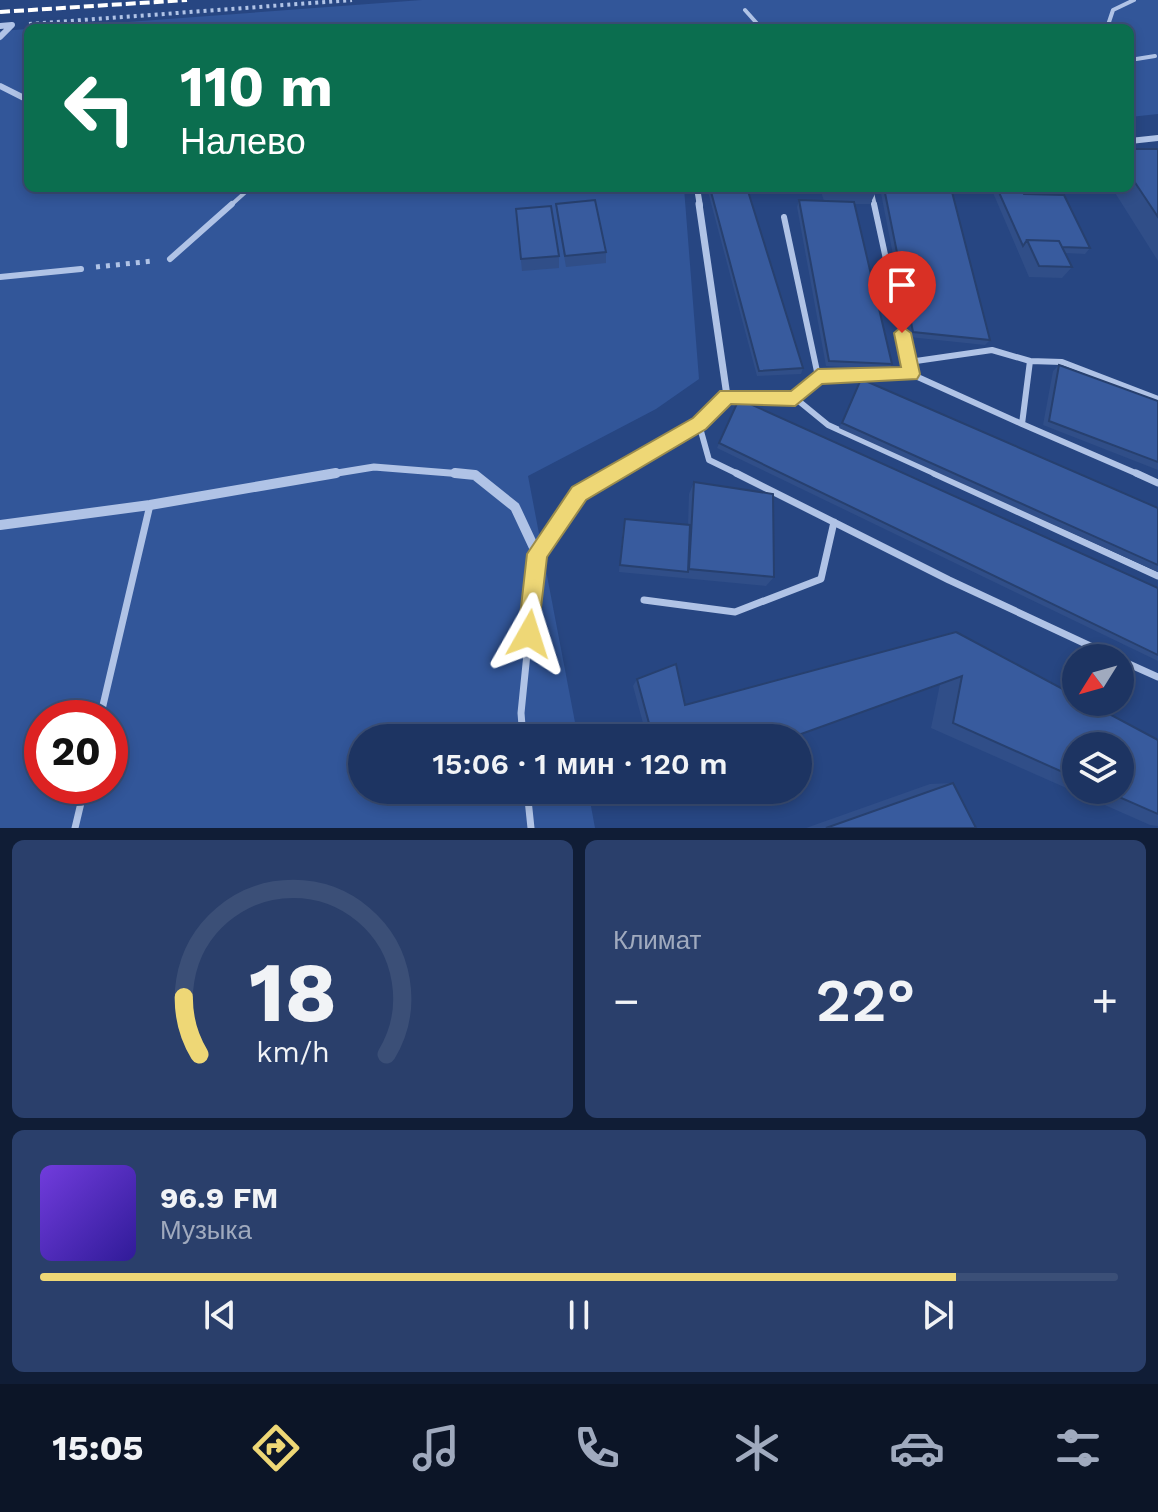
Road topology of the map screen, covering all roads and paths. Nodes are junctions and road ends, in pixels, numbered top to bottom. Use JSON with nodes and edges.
{"nodes":[{"id":1,"x":352,"y":0,"type":"edge"},
{"id":2,"x":1134,"y":0,"type":"edge"},
{"id":3,"x":745,"y":10,"type":"dead end"},
{"id":4,"x":24,"y":24,"type":"edge"},
{"id":5,"x":26,"y":24,"type":"edge"},
{"id":6,"x":757,"y":24,"type":"edge"},
{"id":7,"x":1108,"y":24,"type":"edge"},
{"id":8,"x":12,"y":25,"type":"junction"},
{"id":9,"x":0,"y":26,"type":"edge"},
{"id":10,"x":0,"y":37,"type":"edge"},
{"id":11,"x":1155,"y":56,"type":"dead end"},
{"id":12,"x":1134,"y":59,"type":"edge"},
{"id":13,"x":0,"y":86,"type":"edge"},
{"id":14,"x":24,"y":98,"type":"edge"},
{"id":15,"x":1158,"y":138,"type":"edge"},
{"id":16,"x":1134,"y":141,"type":"edge"},
{"id":17,"x":245,"y":192,"type":"edge"},
{"id":18,"x":698,"y":192,"type":"edge"},
{"id":19,"x":872,"y":192,"type":"edge"},
{"id":20,"x":784,"y":217,"type":"dead end"},
{"id":21,"x":170,"y":259,"type":"joint"},
{"id":22,"x":81,"y":269,"type":"joint"},
{"id":23,"x":0,"y":277,"type":"edge"},
{"id":24,"x":988,"y":336,"type":"edge"},
{"id":25,"x":992,"y":350,"type":"junction"},
{"id":26,"x":1030,"y":361,"type":"junction"},
{"id":27,"x":909,"y":362,"type":"junction"},
{"id":28,"x":911,"y":374,"type":"junction"},
{"id":29,"x":818,"y":376,"type":"junction"},
{"id":30,"x":727,"y":396,"type":"junction"},
{"id":31,"x":795,"y":398,"type":"junction"},
{"id":32,"x":1158,"y":399,"type":"edge"},
{"id":33,"x":699,"y":424,"type":"junction"},
{"id":34,"x":1022,"y":424,"type":"junction"},
{"id":35,"x":1158,"y":483,"type":"edge"},
{"id":36,"x":150,"y":505,"type":"junction"},
{"id":37,"x":834,"y":522,"type":"junction"},
{"id":38,"x":0,"y":525,"type":"edge"},
{"id":39,"x":537,"y":554,"type":"junction"},
{"id":40,"x":1158,"y":576,"type":"edge"},
{"id":41,"x":644,"y":600,"type":"dead end"},
{"id":42,"x":1087,"y":644,"type":"edge"},
{"id":43,"x":1134,"y":666,"type":"edge"},
{"id":44,"x":1158,"y":677,"type":"edge"},
{"id":45,"x":104,"y":700,"type":"edge"},
{"id":46,"x":522,"y":724,"type":"edge"},
{"id":47,"x":81,"y":804,"type":"edge"},
{"id":48,"x":528,"y":804,"type":"edge"},
{"id":49,"x":75,"y":828,"type":"edge"},
{"id":50,"x":531,"y":828,"type":"edge"}],
"edges":[{"from":1,"to":5,"type":"path"},
{"from":2,"to":7,"type":"lane"},
{"from":3,"to":6,"type":"lane"},
{"from":4,"to":8,"type":"path"},
{"from":8,"to":9,"type":"street"},
{"from":8,"to":10,"type":"street"},
{"from":11,"to":12,"type":"lane"},
{"from":13,"to":14,"type":"street"},
{"from":15,"to":16,"type":"street"},
{"from":17,"to":21,"type":"lane"},
{"from":18,"to":30,"type":"street"},
{"from":19,"to":27,"type":"lane"},
{"from":20,"to":29,"type":"lane"},
{"from":21,"to":22,"type":"path"},
{"from":22,"to":23,"type":"lane"},
{"from":24,"to":25,"type":"lane"},
{"from":25,"to":26,"type":"lane"},
{"from":25,"to":27,"type":"lane"},
{"from":26,"to":32,"type":"lane"},
{"from":26,"to":34,"type":"lane"},
{"from":27,"to":28,"type":"lane"},
{"from":28,"to":29,"type":"lane"},
{"from":28,"to":34,"type":"lane"},
{"from":29,"to":31,"type":"lane"},
{"from":30,"to":31,"type":"lane"},
{"from":30,"to":33,"type":"street"},
{"from":31,"to":40,"type":"lane"},
{"from":33,"to":37,"type":"lane"},
{"from":33,"to":39,"type":"street"},
{"from":34,"to":35,"type":"lane"},
{"from":36,"to":38,"type":"street"},
{"from":36,"to":39,"type":"street"},
{"from":36,"to":45,"type":"lane"},
{"from":37,"to":41,"type":"lane"},
{"from":37,"to":42,"type":"lane"},
{"from":39,"to":46,"type":"lane"},
{"from":43,"to":44,"type":"lane"},
{"from":47,"to":49,"type":"lane"},
{"from":48,"to":50,"type":"lane"}]}
